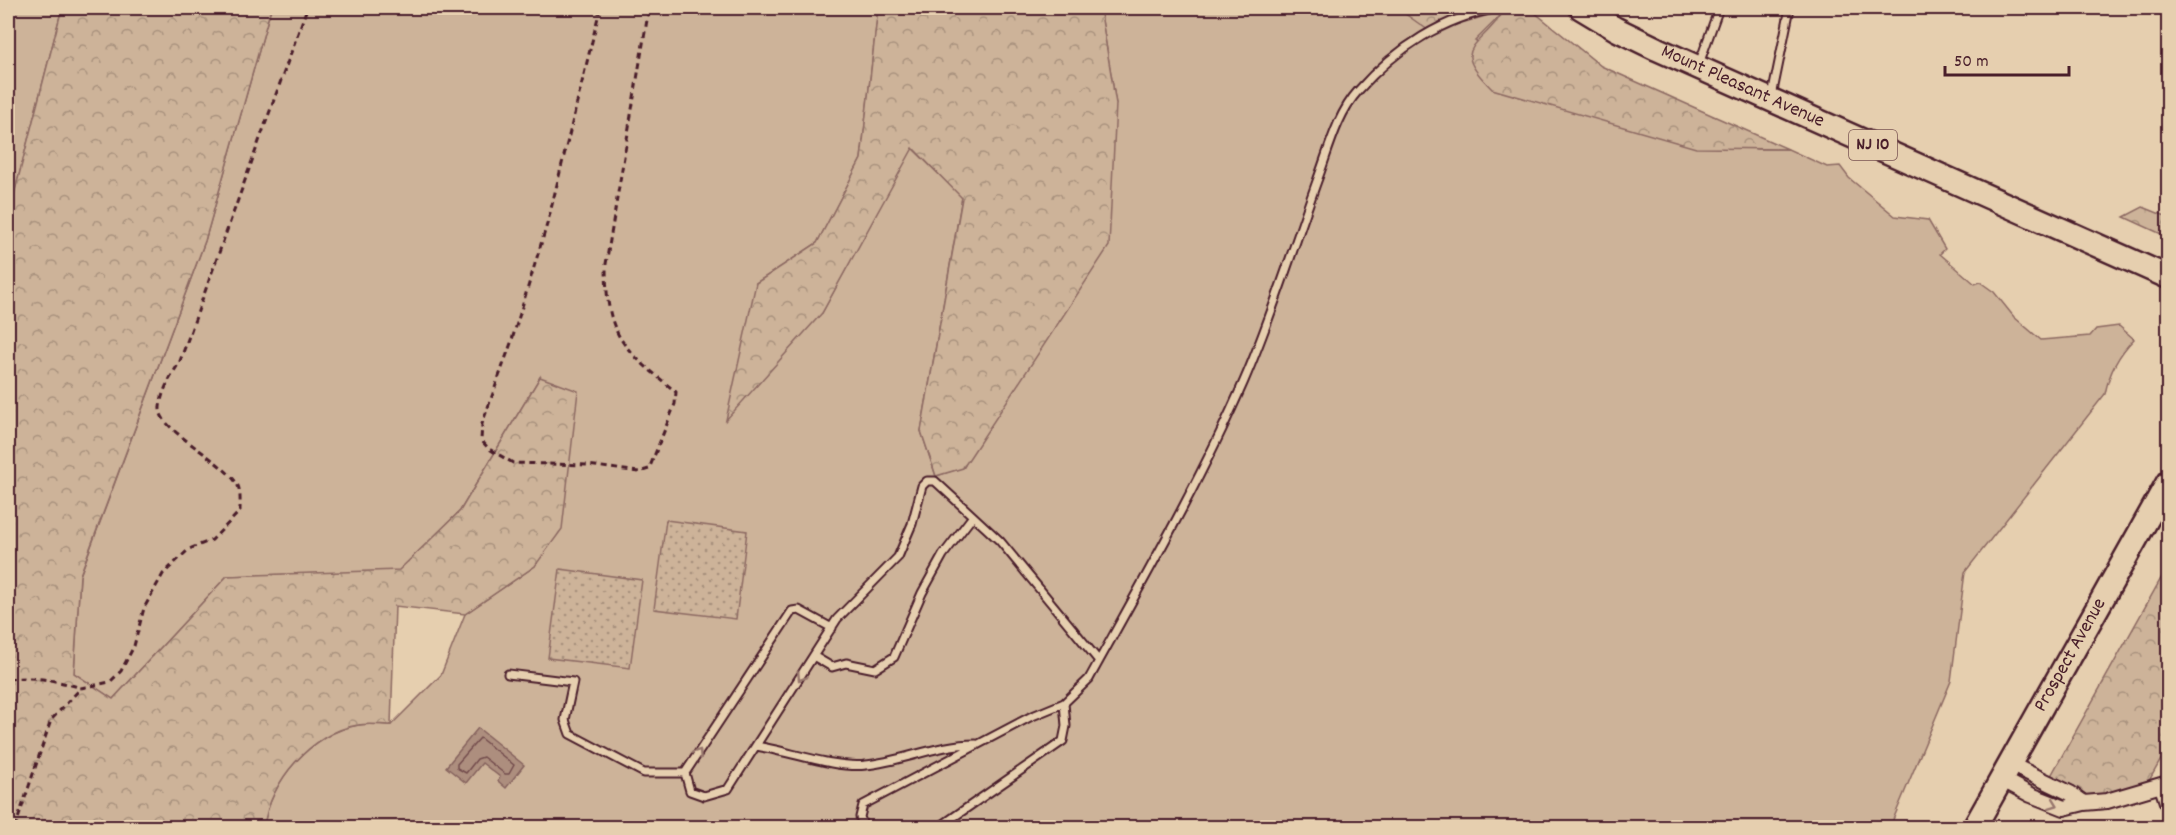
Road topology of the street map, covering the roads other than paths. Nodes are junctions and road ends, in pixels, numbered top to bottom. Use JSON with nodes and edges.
{"nodes":[{"id":1,"x":1499,"y":8,"type":"edge"},
{"id":2,"x":1581,"y":8,"type":"edge"},
{"id":3,"x":1719,"y":8,"type":"edge"},
{"id":4,"x":1790,"y":8,"type":"edge"},
{"id":5,"x":1472,"y":10,"type":"edge"},
{"id":6,"x":1698,"y":67,"type":"junction"},
{"id":7,"x":1772,"y":100,"type":"junction"},
{"id":8,"x":2169,"y":277,"type":"edge"},
{"id":9,"x":2169,"y":482,"type":"edge"},
{"id":10,"x":973,"y":516,"type":"junction"},
{"id":11,"x":832,"y":628,"type":"junction"},
{"id":12,"x":815,"y":657,"type":"junction"},
{"id":13,"x":1099,"y":661,"type":"junction"},
{"id":14,"x":508,"y":674,"type":"dead end"},
{"id":15,"x":1064,"y":703,"type":"junction"},
{"id":16,"x":978,"y":744,"type":"junction"},
{"id":17,"x":756,"y":746,"type":"junction"},
{"id":18,"x":2005,"y":771,"type":"junction"},
{"id":19,"x":685,"y":773,"type":"junction"},
{"id":20,"x":2163,"y":785,"type":"edge"},
{"id":21,"x":2169,"y":816,"type":"edge"},
{"id":22,"x":864,"y":828,"type":"edge"},
{"id":23,"x":938,"y":828,"type":"edge"},
{"id":24,"x":1974,"y":828,"type":"edge"}],
"edges":[{"from":1,"to":5,"type":"lane"},
{"from":2,"to":6,"type":"main road","name":"Mount Pleasant Avenue","number":"NJ 10"},
{"from":3,"to":6,"type":"lane"},
{"from":4,"to":7,"type":"lane"},
{"from":5,"to":13,"type":"lane"},
{"from":6,"to":7,"type":"main road","name":"Mount Pleasant Avenue","number":"NJ 10"},
{"from":7,"to":8,"type":"main road","name":"Mount Pleasant Avenue","number":"NJ 10"},
{"from":9,"to":18,"type":"main road","name":"Prospect Avenue"},
{"from":10,"to":11,"type":"lane"},
{"from":10,"to":12,"type":"lane"},
{"from":10,"to":13,"type":"lane"},
{"from":11,"to":12,"type":"lane"},
{"from":19,"to":11,"type":"lane","one_way":true},
{"from":12,"to":17,"type":"lane","one_way":true},
{"from":13,"to":15,"type":"lane"},
{"from":14,"to":19,"type":"lane"},
{"from":15,"to":16,"type":"lane"},
{"from":15,"to":23,"type":"lane"},
{"from":16,"to":17,"type":"lane"},
{"from":16,"to":22,"type":"lane"},
{"from":17,"to":19,"type":"lane"},
{"from":18,"to":20,"type":"street"},
{"from":18,"to":24,"type":"main road","name":"Prospect Avenue"},
{"from":20,"to":21,"type":"lane"}]}
